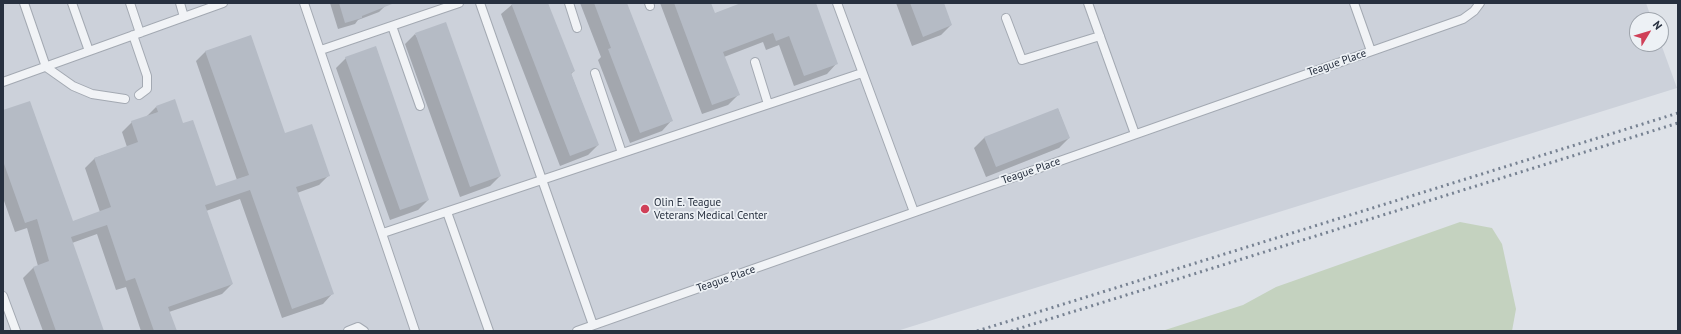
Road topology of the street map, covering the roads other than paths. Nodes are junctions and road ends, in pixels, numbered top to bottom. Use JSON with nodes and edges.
{"nodes":[{"id":1,"x":24,"y":3,"type":"edge"},
{"id":2,"x":72,"y":3,"type":"edge"},
{"id":3,"x":130,"y":3,"type":"edge"},
{"id":4,"x":180,"y":3,"type":"edge"},
{"id":5,"x":223,"y":3,"type":"edge"},
{"id":6,"x":304,"y":3,"type":"edge"},
{"id":7,"x":459,"y":3,"type":"edge"},
{"id":8,"x":480,"y":3,"type":"edge"},
{"id":9,"x":569,"y":3,"type":"edge"},
{"id":10,"x":837,"y":3,"type":"edge"},
{"id":11,"x":1088,"y":3,"type":"edge"},
{"id":12,"x":1354,"y":3,"type":"edge"},
{"id":13,"x":1480,"y":3,"type":"edge"},
{"id":14,"x":184,"y":17,"type":"junction"},
{"id":15,"x":1006,"y":18,"type":"dead end"},
{"id":16,"x":392,"y":26,"type":"junction"},
{"id":17,"x":577,"y":28,"type":"dead end"},
{"id":18,"x":136,"y":34,"type":"junction"},
{"id":19,"x":1100,"y":36,"type":"junction"},
{"id":20,"x":321,"y":50,"type":"junction"},
{"id":21,"x":89,"y":51,"type":"junction"},
{"id":22,"x":1371,"y":51,"type":"junction"},
{"id":23,"x":755,"y":62,"type":"dead end"},
{"id":24,"x":46,"y":67,"type":"junction"},
{"id":25,"x":595,"y":73,"type":"dead end"},
{"id":26,"x":862,"y":73,"type":"junction"},
{"id":27,"x":3,"y":82,"type":"edge"},
{"id":28,"x":139,"y":95,"type":"dead end"},
{"id":29,"x":125,"y":99,"type":"dead end"},
{"id":30,"x":768,"y":104,"type":"junction"},
{"id":31,"x":420,"y":106,"type":"dead end"},
{"id":32,"x":1135,"y":134,"type":"junction"},
{"id":33,"x":622,"y":153,"type":"junction"},
{"id":34,"x":541,"y":180,"type":"junction"},
{"id":35,"x":447,"y":212,"type":"junction"},
{"id":36,"x":914,"y":212,"type":"junction"},
{"id":37,"x":383,"y":233,"type":"junction"},
{"id":38,"x":3,"y":296,"type":"edge"},
{"id":39,"x":593,"y":325,"type":"junction"},
{"id":40,"x":16,"y":331,"type":"edge"},
{"id":41,"x":348,"y":331,"type":"edge"},
{"id":42,"x":364,"y":331,"type":"edge"},
{"id":43,"x":414,"y":331,"type":"edge"},
{"id":44,"x":489,"y":331,"type":"edge"},
{"id":45,"x":577,"y":331,"type":"edge"}],
"edges":[{"from":1,"to":24,"type":"lane"},
{"from":2,"to":21,"type":"lane"},
{"from":3,"to":18,"type":"lane"},
{"from":4,"to":14,"type":"lane"},
{"from":5,"to":14,"type":"lane"},
{"from":6,"to":20,"type":"lane"},
{"from":7,"to":16,"type":"lane"},
{"from":8,"to":34,"type":"lane"},
{"from":9,"to":17,"type":"lane"},
{"from":10,"to":26,"type":"lane"},
{"from":11,"to":19,"type":"lane"},
{"from":12,"to":22,"type":"lane"},
{"from":13,"to":22,"type":"lane","name":"Teague Place"},
{"from":14,"to":18,"type":"lane"},
{"from":15,"to":19,"type":"lane"},
{"from":16,"to":20,"type":"lane"},
{"from":16,"to":31,"type":"lane"},
{"from":18,"to":21,"type":"lane"},
{"from":18,"to":28,"type":"lane"},
{"from":19,"to":32,"type":"lane"},
{"from":20,"to":37,"type":"lane"},
{"from":21,"to":24,"type":"lane"},
{"from":22,"to":32,"type":"lane","name":"Teague Place"},
{"from":23,"to":30,"type":"lane"},
{"from":24,"to":27,"type":"lane"},
{"from":24,"to":29,"type":"lane"},
{"from":25,"to":33,"type":"lane"},
{"from":26,"to":30,"type":"lane"},
{"from":26,"to":36,"type":"lane"},
{"from":30,"to":33,"type":"lane"},
{"from":32,"to":36,"type":"lane","name":"Teague Place"},
{"from":33,"to":34,"type":"lane"},
{"from":34,"to":35,"type":"lane"},
{"from":34,"to":39,"type":"lane"},
{"from":35,"to":37,"type":"lane"},
{"from":35,"to":44,"type":"lane"},
{"from":36,"to":39,"type":"lane","name":"Teague Place"},
{"from":37,"to":43,"type":"lane"},
{"from":38,"to":40,"type":"lane"},
{"from":39,"to":45,"type":"lane","name":"Teague Place"},
{"from":41,"to":42,"type":"lane"}]}
